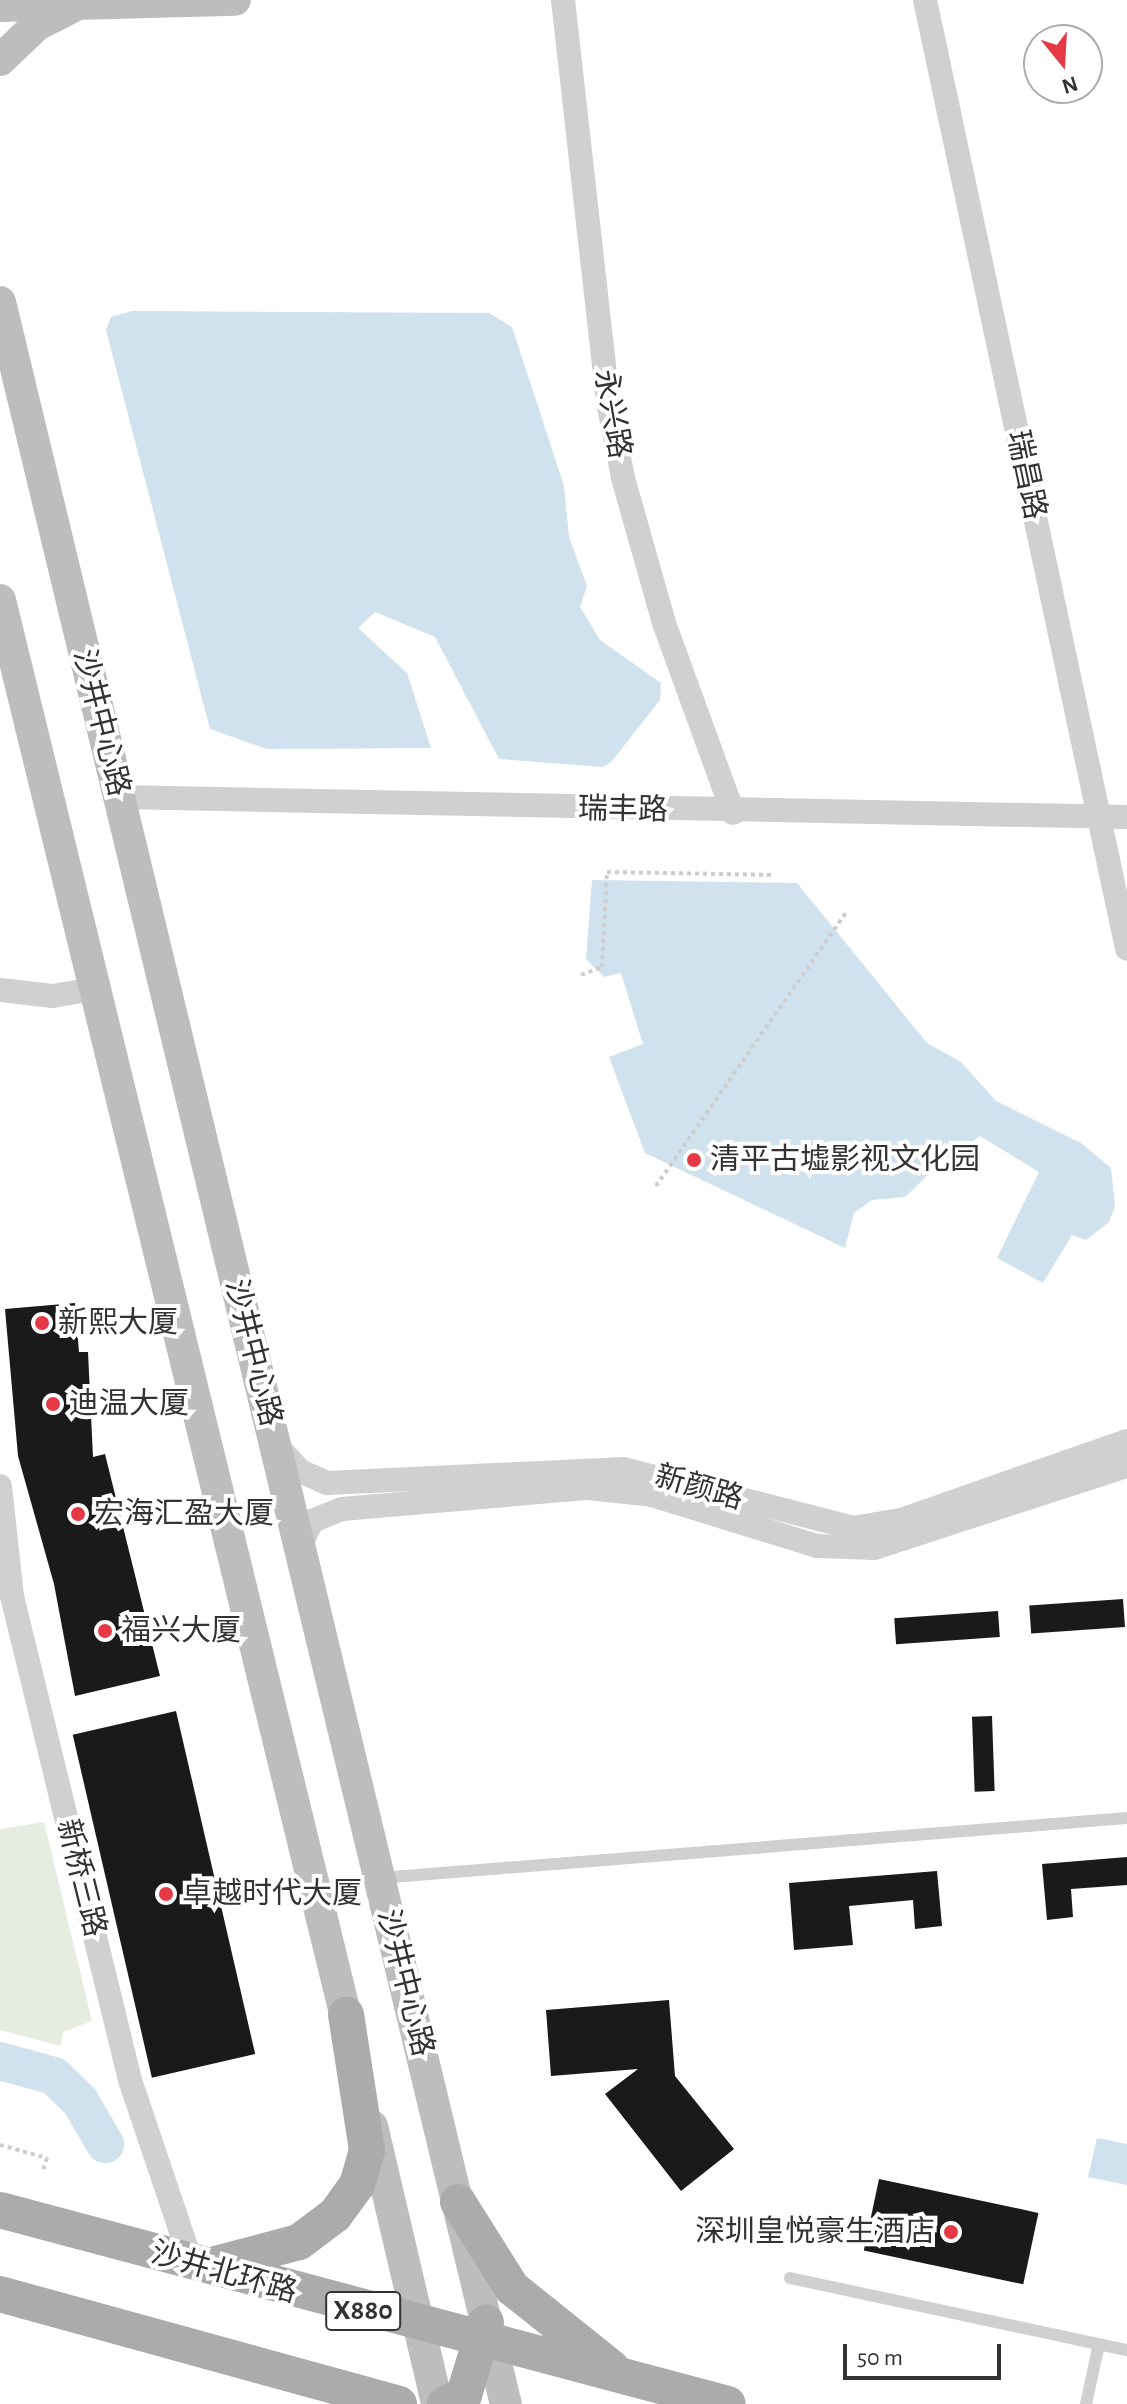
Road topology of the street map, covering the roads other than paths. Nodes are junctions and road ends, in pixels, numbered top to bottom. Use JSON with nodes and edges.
{"nodes":[{"id":1,"x":235,"y":0,"type":"edge"},
{"id":2,"x":563,"y":0,"type":"edge"},
{"id":3,"x":925,"y":0,"type":"edge"},
{"id":4,"x":82,"y":4,"type":"junction"},
{"id":5,"x":0,"y":6,"type":"edge"},
{"id":6,"x":0,"y":60,"type":"edge"},
{"id":7,"x":0,"y":302,"type":"edge"},
{"id":8,"x":0,"y":600,"type":"edge"},
{"id":9,"x":119,"y":797,"type":"junction"},
{"id":10,"x":733,"y":813,"type":"junction"},
{"id":11,"x":1127,"y":817,"type":"edge"},
{"id":12,"x":1099,"y":819,"type":"junction"},
{"id":13,"x":1127,"y":949,"type":"edge"},
{"id":14,"x":93,"y":989,"type":"junction"},
{"id":15,"x":0,"y":990,"type":"edge"},
{"id":16,"x":274,"y":1438,"type":"junction"},
{"id":17,"x":1127,"y":1441,"type":"edge"},
{"id":18,"x":1127,"y":1466,"type":"edge"},
{"id":19,"x":0,"y":1486,"type":"edge"},
{"id":20,"x":300,"y":1546,"type":"junction"},
{"id":21,"x":1127,"y":1818,"type":"edge"},
{"id":22,"x":380,"y":1878,"type":"junction"},
{"id":23,"x":346,"y":2015,"type":"junction"},
{"id":24,"x":458,"y":2202,"type":"junction"},
{"id":25,"x":1,"y":2213,"type":"edge"},
{"id":26,"x":192,"y":2264,"type":"junction"},
{"id":27,"x":790,"y":2278,"type":"dead end"},
{"id":28,"x":0,"y":2294,"type":"edge"},
{"id":29,"x":419,"y":2326,"type":"junction"},
{"id":30,"x":488,"y":2336,"type":"junction"},
{"id":31,"x":1099,"y":2344,"type":"junction"},
{"id":32,"x":1127,"y":2350,"type":"edge"},
{"id":33,"x":657,"y":2387,"type":"junction"},
{"id":34,"x":343,"y":2398,"type":"edge"},
{"id":35,"x":399,"y":2404,"type":"edge"},
{"id":36,"x":405,"y":2404,"type":"edge"},
{"id":37,"x":437,"y":2404,"type":"edge"},
{"id":38,"x":445,"y":2404,"type":"edge"},
{"id":39,"x":506,"y":2404,"type":"edge"},
{"id":40,"x":728,"y":2404,"type":"edge"},
{"id":41,"x":1086,"y":2404,"type":"edge"}],
"edges":[{"from":1,"to":4,"type":"street"},
{"from":2,"to":10,"type":"street","name":"永兴路"},
{"from":3,"to":12,"type":"street","name":"瑞昌路"},
{"from":4,"to":5,"type":"street"},
{"from":4,"to":6,"type":"street"},
{"from":7,"to":9,"type":"street","name":"沙井中心路"},
{"from":8,"to":14,"type":"street"},
{"from":9,"to":10,"type":"street","name":"瑞丰路"},
{"from":9,"to":16,"type":"street","name":"沙井中心路"},
{"from":10,"to":12,"type":"street","name":"瑞丰路"},
{"from":11,"to":12,"type":"street","name":"瑞丰路"},
{"from":12,"to":13,"type":"street","name":"瑞昌路"},
{"from":14,"to":15,"type":"street"},
{"from":14,"to":23,"type":"street"},
{"from":16,"to":17,"type":"street","name":"新颜路"},
{"from":16,"to":20,"type":"street","name":"沙井中心路"},
{"from":18,"to":20,"type":"street","name":"新颜路"},
{"from":19,"to":26,"type":"street","name":"新桥三路"},
{"from":20,"to":22,"type":"street","name":"沙井中心路"},
{"from":21,"to":22,"type":"lane"},
{"from":22,"to":24,"type":"street","name":"沙井中心路"},
{"from":23,"to":26,"type":"main road"},
{"from":23,"to":29,"type":"street"},
{"from":24,"to":30,"type":"street","name":"沙井中心路"},
{"from":24,"to":33,"type":"main road"},
{"from":25,"to":26,"type":"main road","name":"沙井北环路","number":"X880"},
{"from":26,"to":29,"type":"main road","name":"沙井北环路","number":"X880"},
{"from":27,"to":31,"type":"lane"},
{"from":28,"to":34,"type":"main road"},
{"from":29,"to":30,"type":"main road","name":"沙井北环路","number":"X880"},
{"from":29,"to":37,"type":"street"},
{"from":30,"to":33,"type":"main road","name":"沙井北环路","number":"X880"},
{"from":30,"to":38,"type":"main road"},
{"from":30,"to":39,"type":"street","name":"沙井中心路"},
{"from":31,"to":32,"type":"lane"},
{"from":31,"to":41,"type":"lane"},
{"from":33,"to":40,"type":"main road","name":"沙井北环路","number":"X880"},
{"from":34,"to":35,"type":"main road"},
{"from":34,"to":36,"type":"main road"}]}
